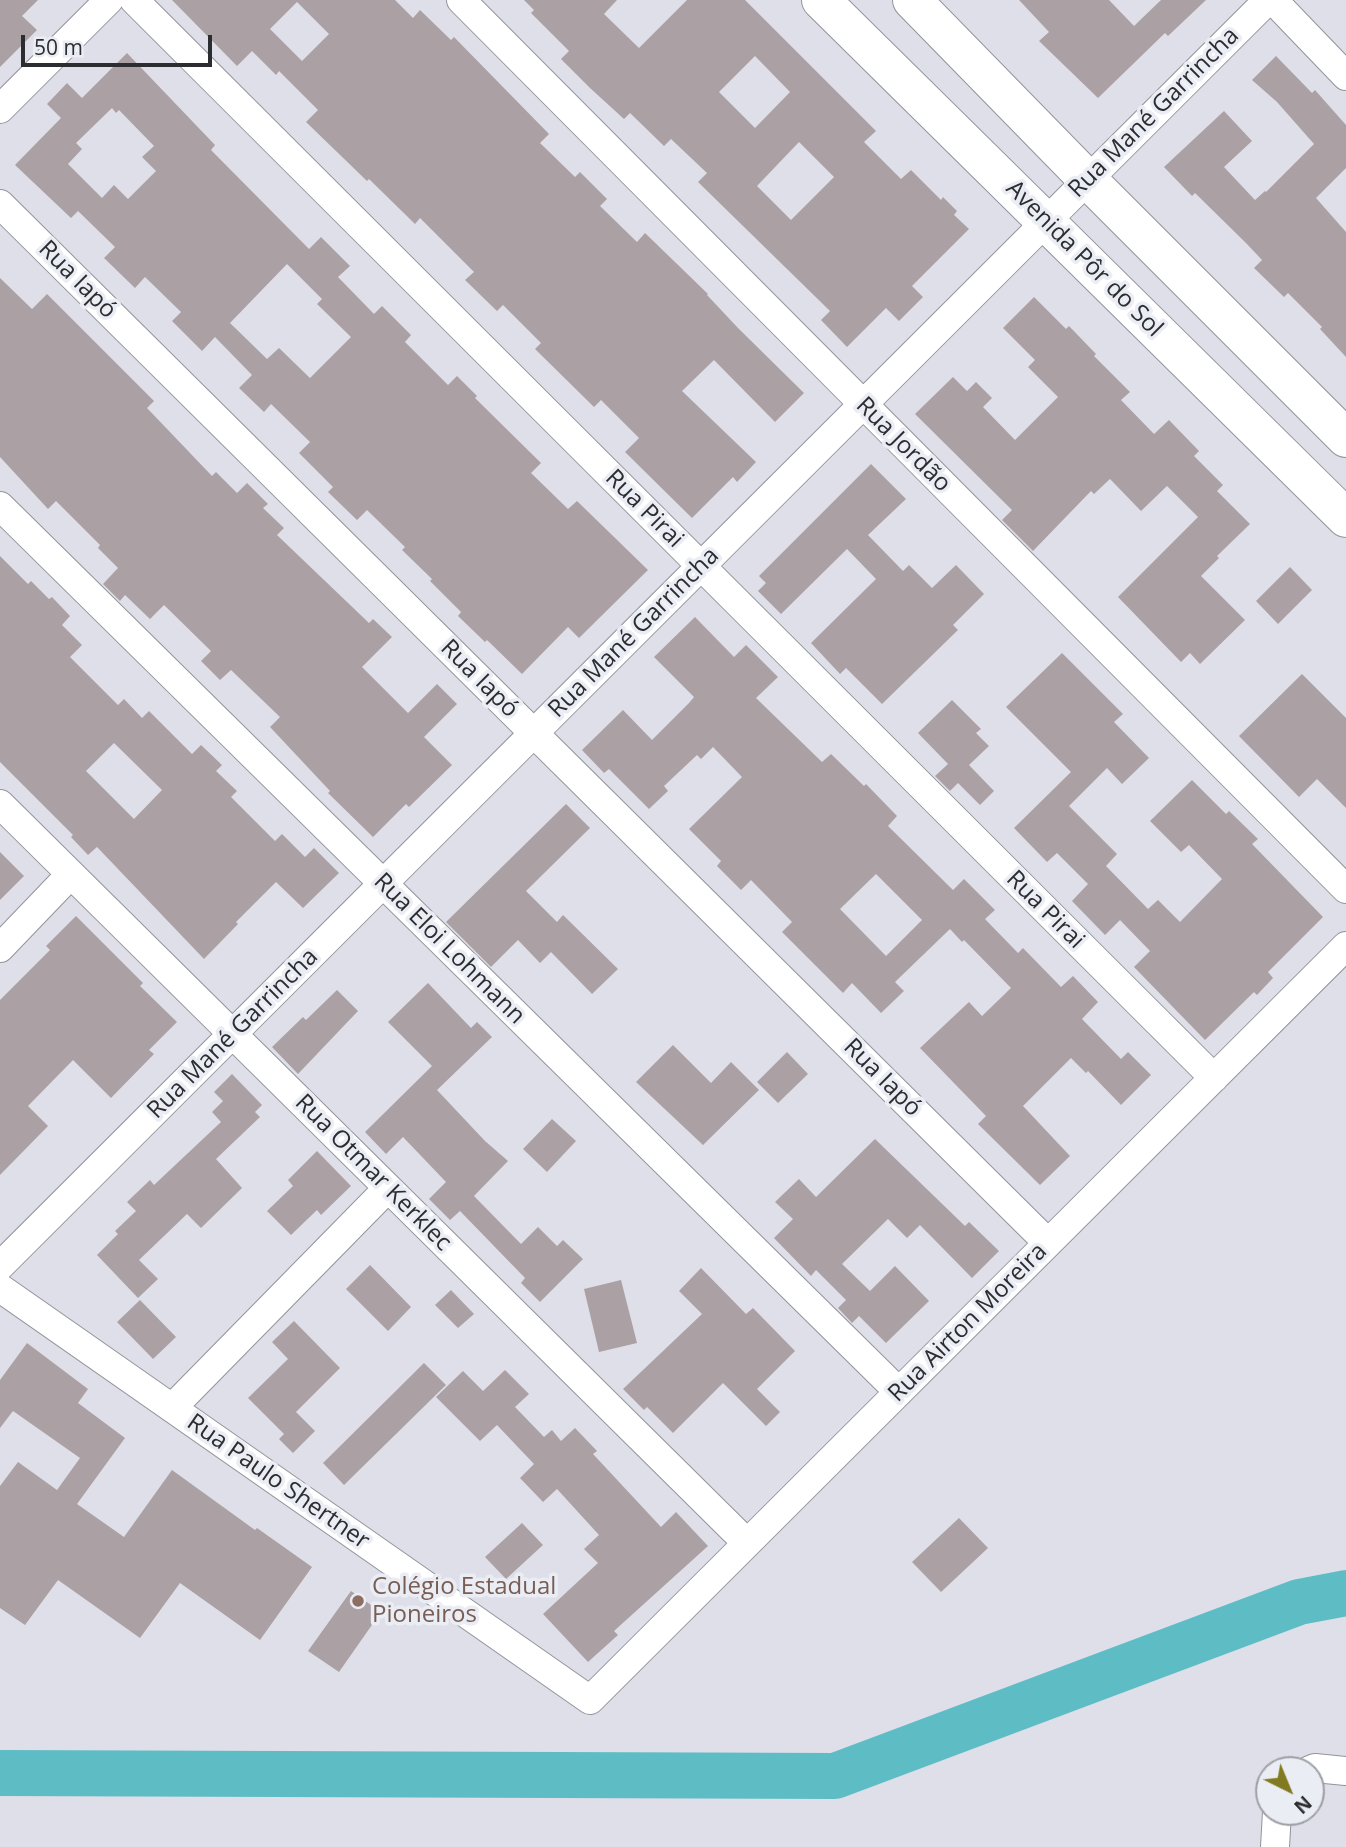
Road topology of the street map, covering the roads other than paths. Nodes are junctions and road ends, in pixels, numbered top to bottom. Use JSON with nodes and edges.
{"nodes":[{"id":1,"x":109,"y":0,"type":"edge"},
{"id":2,"x":134,"y":0,"type":"edge"},
{"id":3,"x":461,"y":0,"type":"edge"},
{"id":4,"x":821,"y":0,"type":"edge"},
{"id":5,"x":912,"y":0,"type":"edge"},
{"id":6,"x":1268,"y":0,"type":"edge"},
{"id":7,"x":1273,"y":0,"type":"edge"},
{"id":8,"x":1346,"y":76,"type":"edge"},
{"id":9,"x":0,"y":109,"type":"edge"},
{"id":10,"x":1087,"y":179,"type":"junction"},
{"id":11,"x":0,"y":204,"type":"edge"},
{"id":12,"x":1046,"y":221,"type":"junction"},
{"id":13,"x":863,"y":404,"type":"junction"},
{"id":14,"x":1346,"y":438,"type":"edge"},
{"id":15,"x":0,"y":506,"type":"edge"},
{"id":16,"x":1346,"y":518,"type":"edge"},
{"id":17,"x":701,"y":566,"type":"junction"},
{"id":18,"x":534,"y":733,"type":"junction"},
{"id":19,"x":0,"y":804,"type":"edge"},
{"id":20,"x":71,"y":874,"type":"junction"},
{"id":21,"x":383,"y":883,"type":"junction"},
{"id":22,"x":1346,"y":889,"type":"edge"},
{"id":23,"x":1346,"y":946,"type":"edge"},
{"id":24,"x":0,"y":948,"type":"edge"},
{"id":25,"x":232,"y":1034,"type":"junction"},
{"id":26,"x":1214,"y":1078,"type":"junction"},
{"id":27,"x":388,"y":1188,"type":"junction"},
{"id":28,"x":1048,"y":1242,"type":"junction"},
{"id":29,"x":0,"y":1266,"type":"edge"},
{"id":30,"x":0,"y":1288,"type":"edge"},
{"id":31,"x":899,"y":1392,"type":"junction"},
{"id":32,"x":172,"y":1408,"type":"junction"},
{"id":33,"x":747,"y":1543,"type":"junction"},
{"id":34,"x":590,"y":1700,"type":"joint"},
{"id":35,"x":1325,"y":1769,"type":"edge"},
{"id":36,"x":1346,"y":1770,"type":"edge"},
{"id":37,"x":1276,"y":1826,"type":"edge"},
{"id":38,"x":1275,"y":1847,"type":"edge"}],
"edges":[{"from":1,"to":9,"type":"street"},
{"from":2,"to":17,"type":"street","name":"Rua Pirai"},
{"from":3,"to":13,"type":"street","name":"Rua Jordão"},
{"from":4,"to":12,"type":"street","name":"Avenida Pôr do Sol"},
{"from":5,"to":10,"type":"street"},
{"from":6,"to":10,"type":"street","name":"Rua Mané Garrincha"},
{"from":7,"to":8,"type":"street"},
{"from":10,"to":12,"type":"street","name":"Rua Mané Garrincha"},
{"from":10,"to":14,"type":"street"},
{"from":11,"to":18,"type":"street","name":"Rua Iapó"},
{"from":12,"to":13,"type":"street","name":"Rua Mané Garrincha"},
{"from":12,"to":16,"type":"street","name":"Avenida Pôr do Sol"},
{"from":13,"to":17,"type":"street","name":"Rua Mané Garrincha"},
{"from":13,"to":22,"type":"street","name":"Rua Jordão"},
{"from":15,"to":21,"type":"street","name":"Rua Eloi Lohmann"},
{"from":17,"to":18,"type":"street","name":"Rua Mané Garrincha"},
{"from":17,"to":26,"type":"street","name":"Rua Pirai"},
{"from":18,"to":21,"type":"street","name":"Rua Mané Garrincha"},
{"from":18,"to":28,"type":"street","name":"Rua Iapó"},
{"from":19,"to":20,"type":"street","name":"Rua Otmar Kerklec"},
{"from":20,"to":24,"type":"street"},
{"from":20,"to":25,"type":"street","name":"Rua Otmar Kerklec"},
{"from":21,"to":25,"type":"street","name":"Rua Mané Garrincha"},
{"from":21,"to":31,"type":"street","name":"Rua Eloi Lohmann"},
{"from":23,"to":26,"type":"street","name":"Rua Airton Moreira"},
{"from":25,"to":27,"type":"street","name":"Rua Otmar Kerklec"},
{"from":25,"to":29,"type":"street","name":"Rua Mané Garrincha"},
{"from":26,"to":28,"type":"street","name":"Rua Airton Moreira"},
{"from":27,"to":32,"type":"street"},
{"from":27,"to":33,"type":"street","name":"Rua Otmar Kerklec"},
{"from":28,"to":31,"type":"street","name":"Rua Airton Moreira"},
{"from":30,"to":32,"type":"street","name":"Rua Paulo Shertner"},
{"from":31,"to":33,"type":"street","name":"Rua Airton Moreira"},
{"from":32,"to":34,"type":"street","name":"Rua Paulo Shertner"},
{"from":33,"to":34,"type":"street","name":"Rua Airton Moreira"},
{"from":35,"to":36,"type":"street"},
{"from":37,"to":38,"type":"street"}]}
